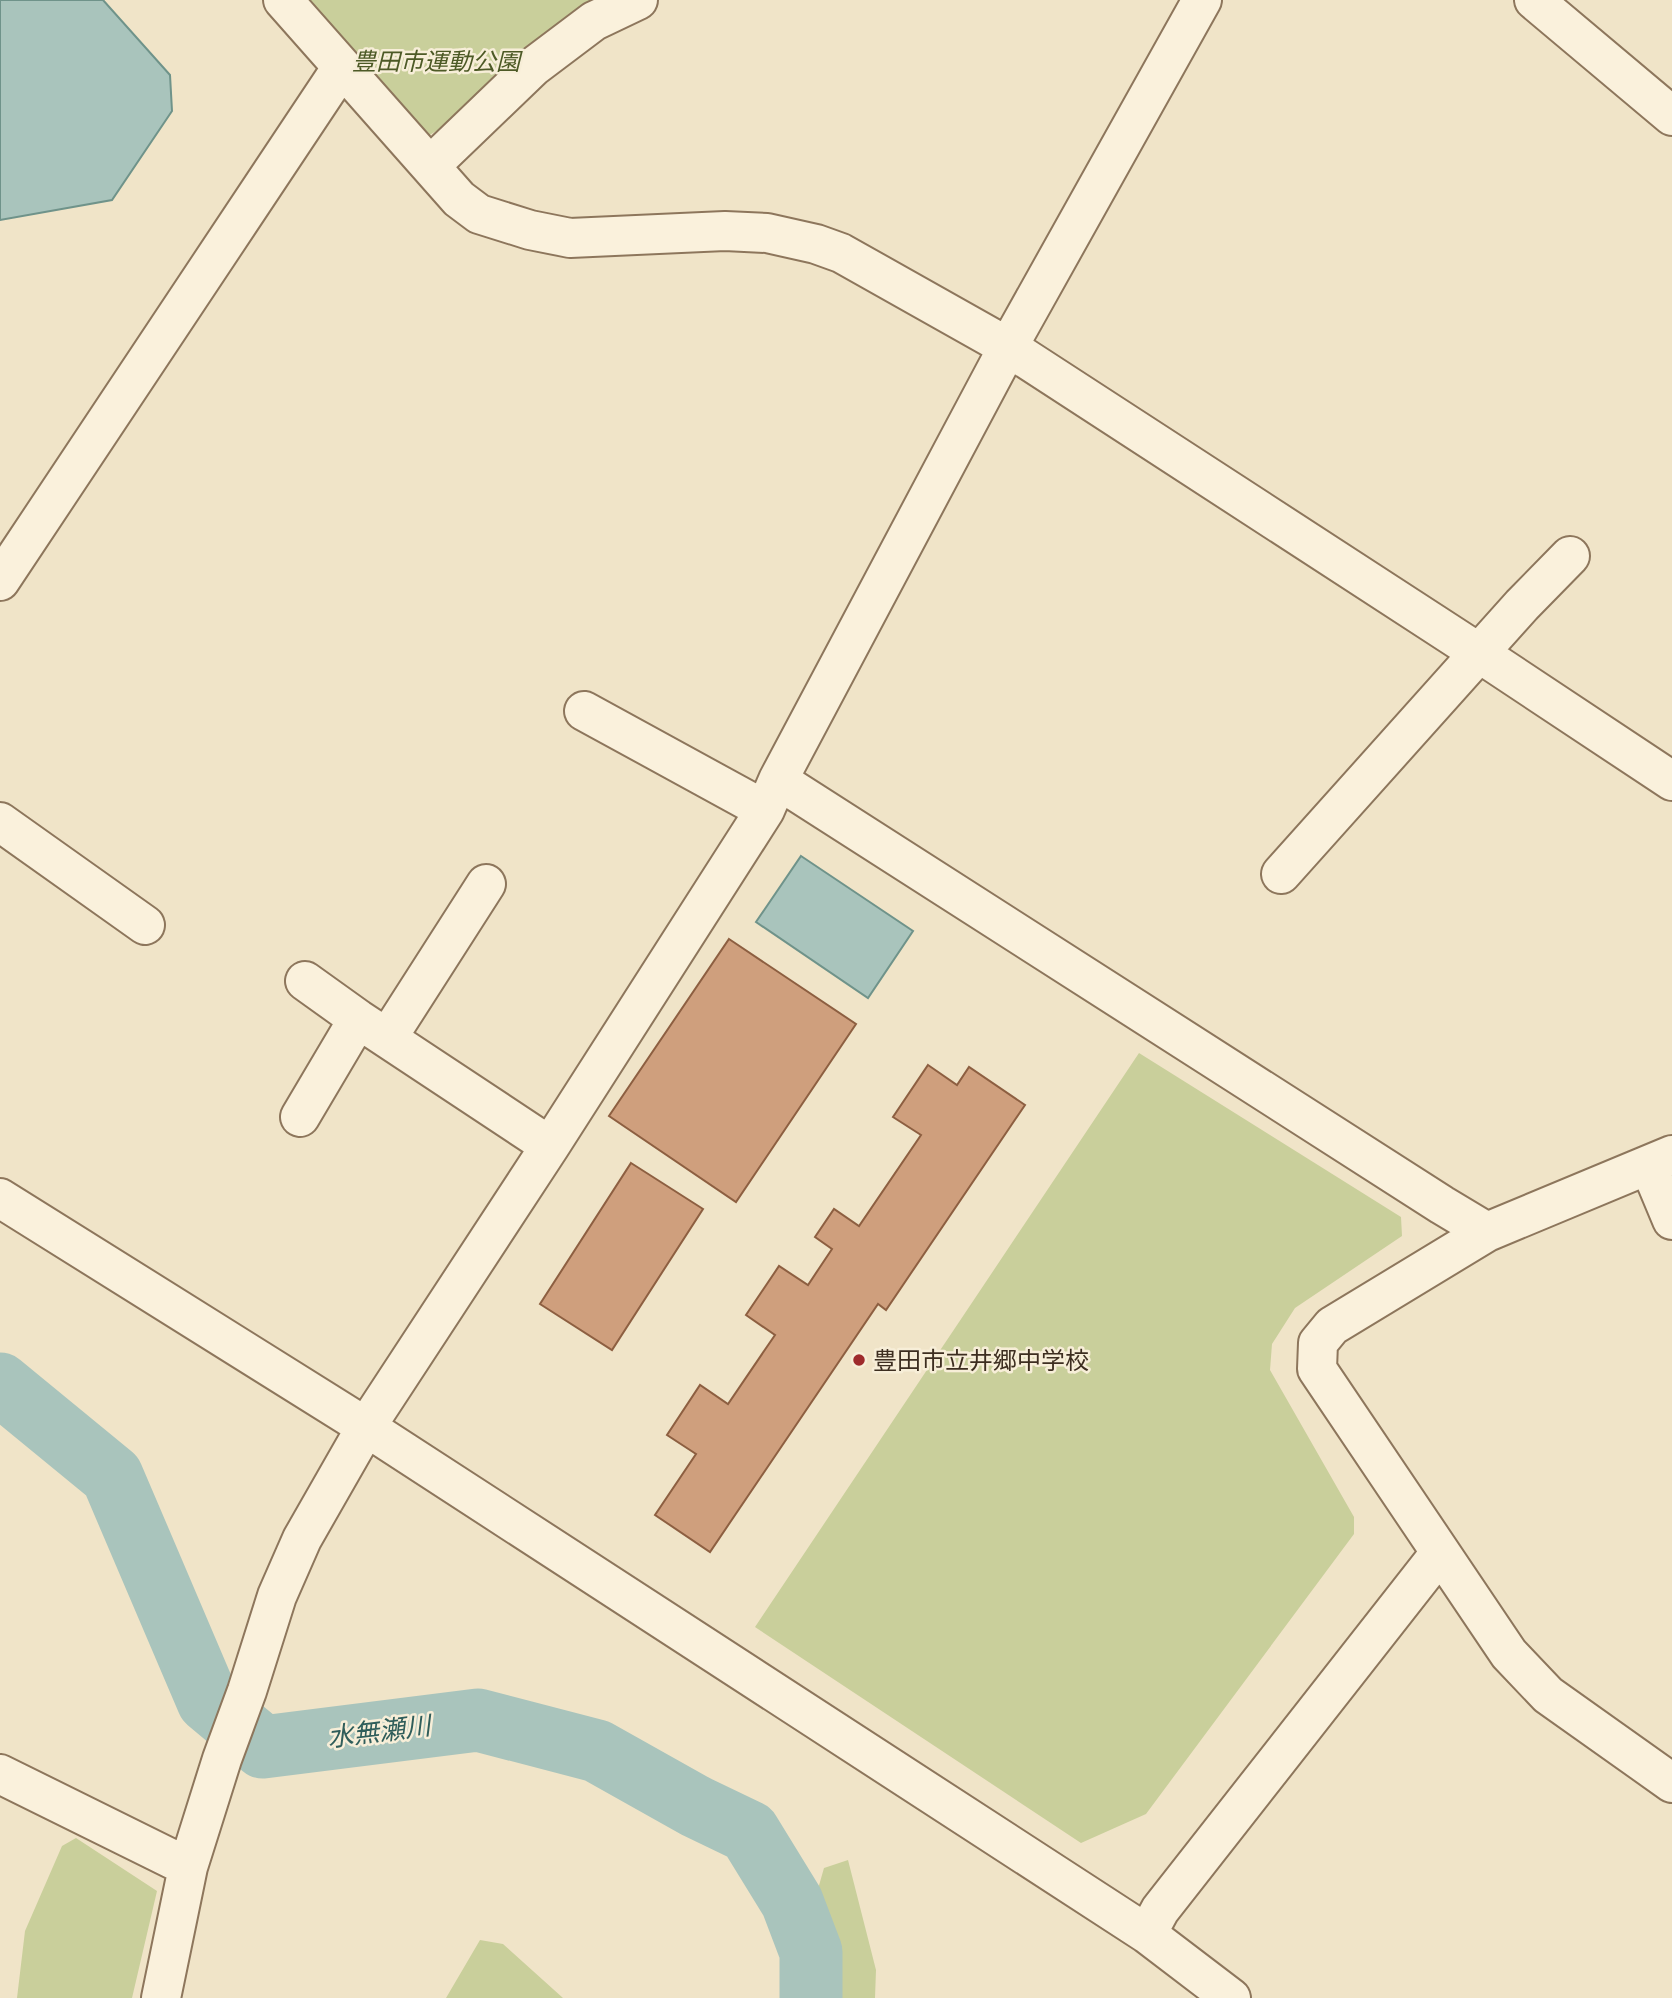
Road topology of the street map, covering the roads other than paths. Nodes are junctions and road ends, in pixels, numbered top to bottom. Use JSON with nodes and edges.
{"nodes":[{"id":1,"x":283,"y":0,"type":"edge"},
{"id":2,"x":638,"y":0,"type":"edge"},
{"id":3,"x":1202,"y":0,"type":"edge"},
{"id":4,"x":1534,"y":0,"type":"edge"},
{"id":5,"x":342,"y":67,"type":"junction"},
{"id":6,"x":1672,"y":116,"type":"edge"},
{"id":7,"x":429,"y":166,"type":"junction"},
{"id":8,"x":1009,"y":347,"type":"junction"},
{"id":9,"x":1570,"y":556,"type":"dead end"},
{"id":10,"x":0,"y":580,"type":"edge"},
{"id":11,"x":1479,"y":653,"type":"junction"},
{"id":12,"x":584,"y":711,"type":"dead end"},
{"id":13,"x":1672,"y":781,"type":"edge"},
{"id":14,"x":772,"y":795,"type":"junction"},
{"id":15,"x":0,"y":822,"type":"edge"},
{"id":16,"x":1281,"y":874,"type":"dead end"},
{"id":17,"x":485,"y":884,"type":"dead end"},
{"id":18,"x":145,"y":925,"type":"dead end"},
{"id":19,"x":305,"y":981,"type":"dead end"},
{"id":20,"x":373,"y":1028,"type":"junction"},
{"id":21,"x":300,"y":1117,"type":"dead end"},
{"id":22,"x":550,"y":1146,"type":"junction"},
{"id":23,"x":1661,"y":1160,"type":"edge"},
{"id":24,"x":0,"y":1198,"type":"edge"},
{"id":25,"x":1672,"y":1220,"type":"edge"},
{"id":26,"x":1487,"y":1232,"type":"junction"},
{"id":27,"x":366,"y":1427,"type":"junction"},
{"id":28,"x":1440,"y":1553,"type":"junction"},
{"id":29,"x":0,"y":1774,"type":"edge"},
{"id":30,"x":1672,"y":1783,"type":"edge"},
{"id":31,"x":188,"y":1867,"type":"junction"},
{"id":32,"x":1147,"y":1934,"type":"junction"},
{"id":33,"x":161,"y":1998,"type":"edge"},
{"id":34,"x":1231,"y":1998,"type":"edge"}],
"edges":[{"from":1,"to":5,"type":"street"},
{"from":2,"to":7,"type":"street"},
{"from":3,"to":8,"type":"street"},
{"from":4,"to":6,"type":"street"},
{"from":5,"to":7,"type":"street"},
{"from":5,"to":10,"type":"street"},
{"from":7,"to":8,"type":"street"},
{"from":8,"to":11,"type":"street"},
{"from":8,"to":14,"type":"street"},
{"from":9,"to":11,"type":"street"},
{"from":11,"to":13,"type":"street"},
{"from":11,"to":16,"type":"street"},
{"from":12,"to":14,"type":"street"},
{"from":14,"to":22,"type":"street"},
{"from":14,"to":26,"type":"street"},
{"from":15,"to":18,"type":"street"},
{"from":17,"to":20,"type":"street"},
{"from":19,"to":20,"type":"street"},
{"from":20,"to":21,"type":"street"},
{"from":20,"to":22,"type":"street"},
{"from":22,"to":27,"type":"street"},
{"from":23,"to":25,"type":"street"},
{"from":23,"to":26,"type":"street"},
{"from":24,"to":27,"type":"street"},
{"from":26,"to":28,"type":"street"},
{"from":27,"to":31,"type":"street"},
{"from":27,"to":32,"type":"street"},
{"from":28,"to":30,"type":"street"},
{"from":28,"to":32,"type":"street"},
{"from":29,"to":31,"type":"street"},
{"from":31,"to":33,"type":"street"},
{"from":32,"to":34,"type":"street"}]}
